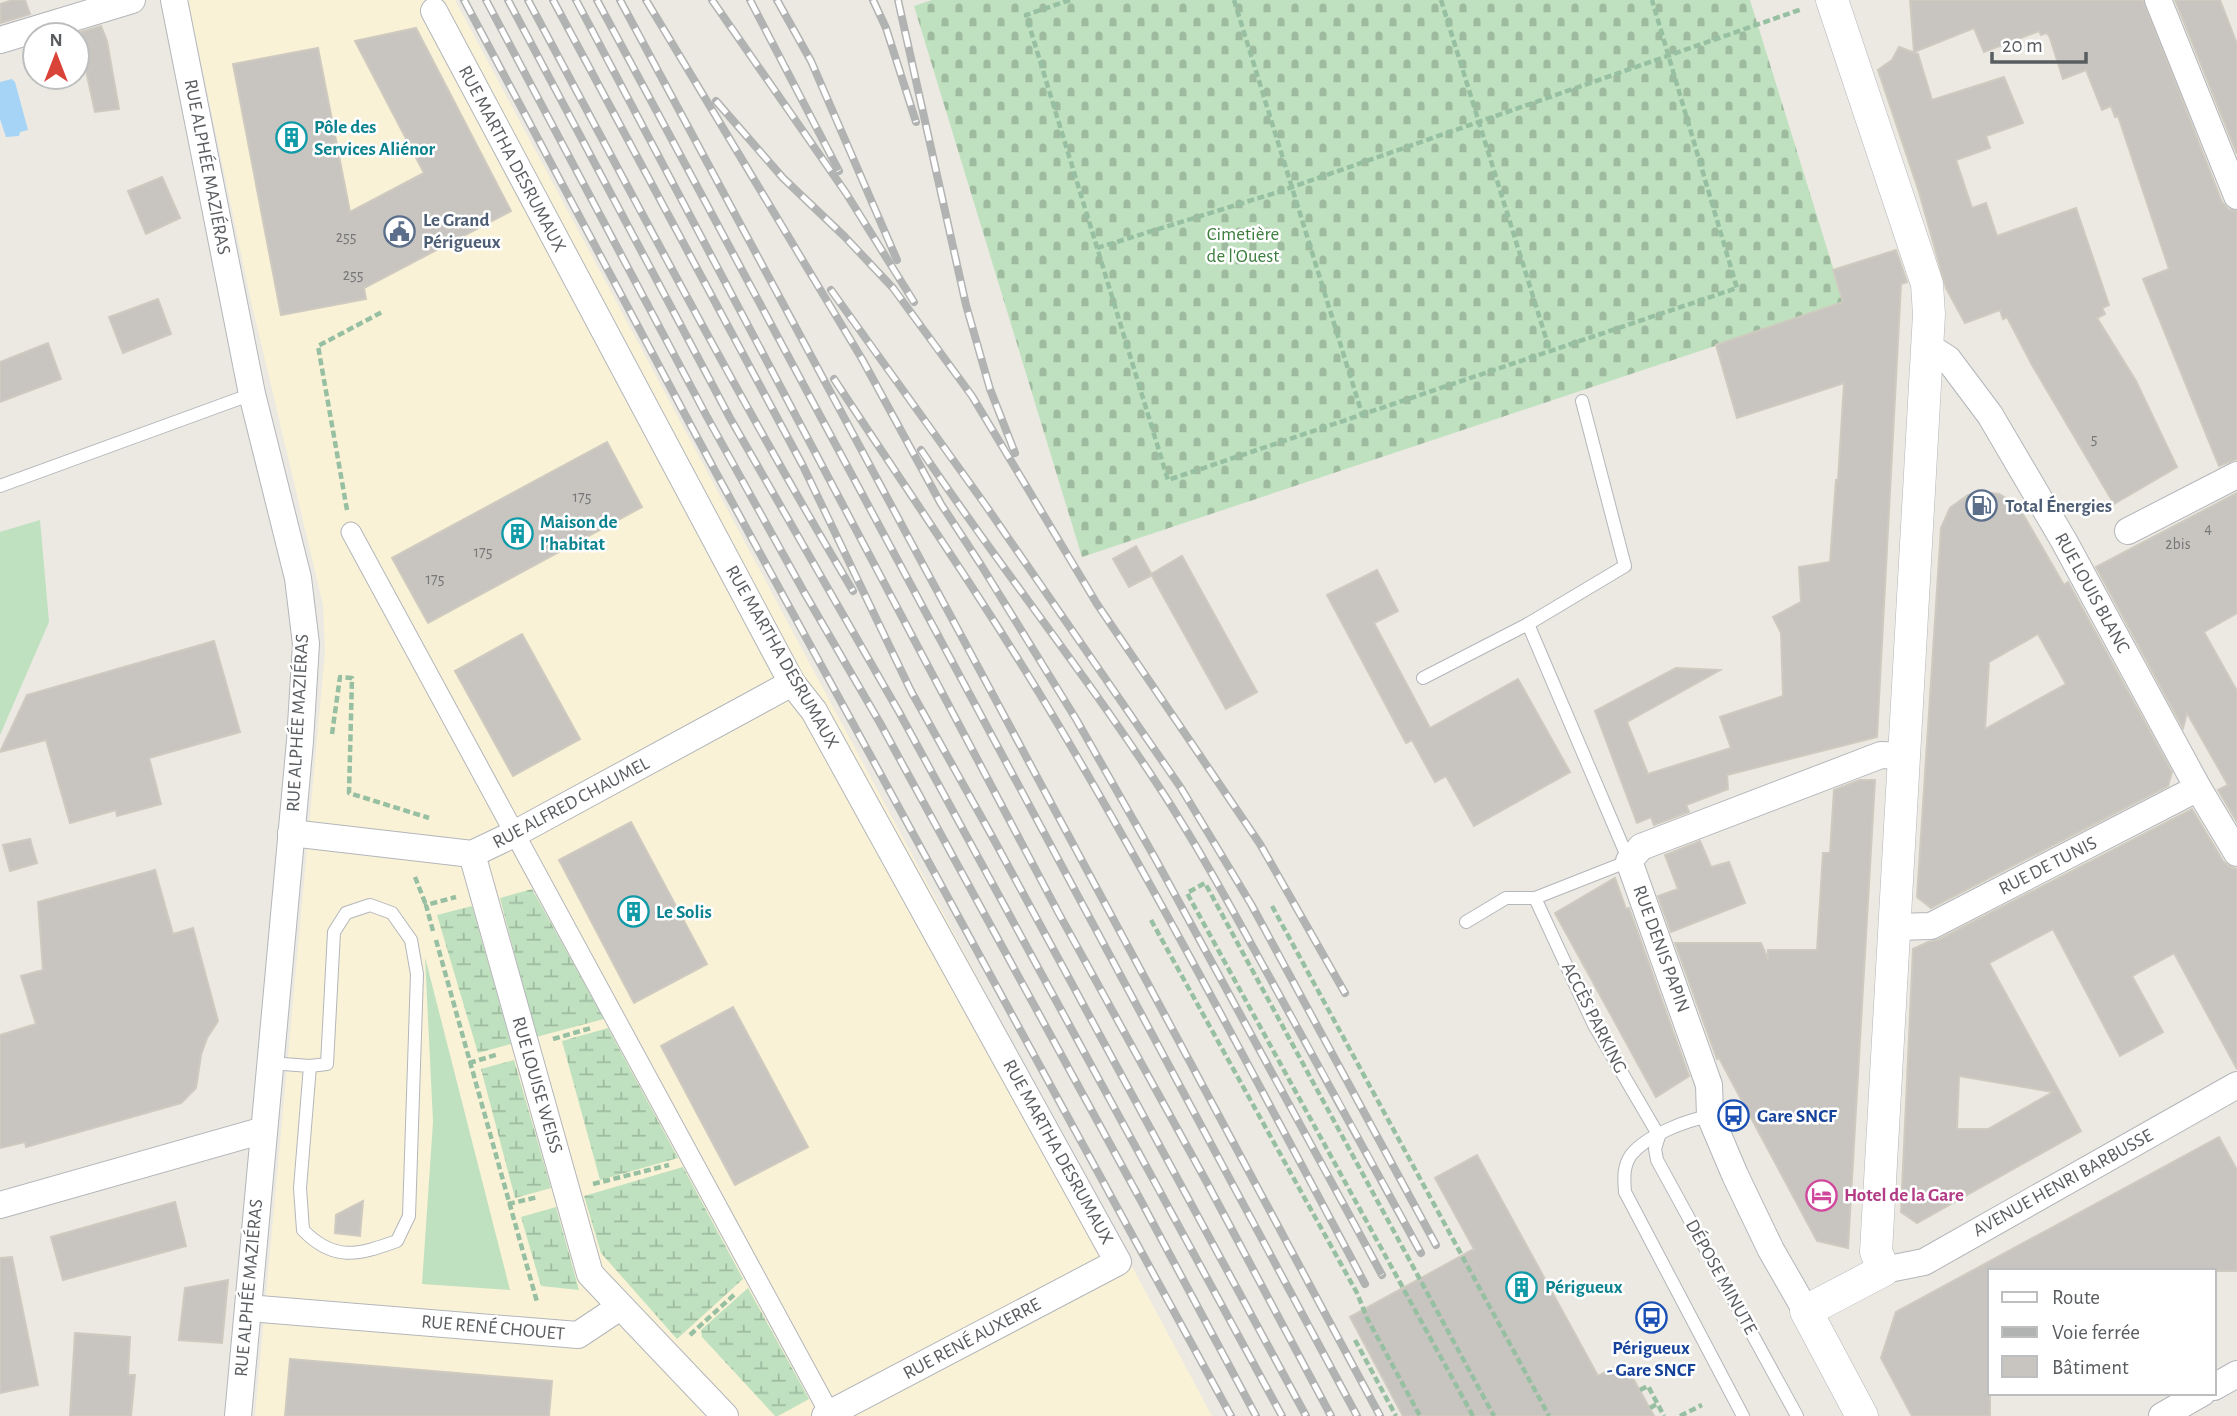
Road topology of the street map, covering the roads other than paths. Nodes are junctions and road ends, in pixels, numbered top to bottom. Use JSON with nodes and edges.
{"nodes":[{"id":1,"x":132,"y":0,"type":"edge"},
{"id":2,"x":174,"y":0,"type":"edge"},
{"id":3,"x":2158,"y":0,"type":"edge"},
{"id":4,"x":1819,"y":4,"type":"edge"},
{"id":5,"x":434,"y":11,"type":"dead end"},
{"id":6,"x":0,"y":40,"type":"edge"},
{"id":7,"x":2237,"y":196,"type":"edge"},
{"id":8,"x":1927,"y":350,"type":"junction"},
{"id":9,"x":252,"y":394,"type":"junction"},
{"id":10,"x":1582,"y":401,"type":"dead end"},
{"id":11,"x":2237,"y":475,"type":"edge"},
{"id":12,"x":0,"y":486,"type":"edge"},
{"id":13,"x":2127,"y":531,"type":"dead end"},
{"id":14,"x":351,"y":532,"type":"road end"},
{"id":15,"x":1528,"y":624,"type":"junction"},
{"id":16,"x":1423,"y":678,"type":"dead end"},
{"id":17,"x":792,"y":683,"type":"junction"},
{"id":18,"x":1903,"y":756,"type":"junction"},
{"id":19,"x":2197,"y":788,"type":"junction"},
{"id":20,"x":291,"y":833,"type":"junction"},
{"id":21,"x":516,"y":834,"type":"junction"},
{"id":22,"x":2237,"y":853,"type":"edge"},
{"id":23,"x":472,"y":854,"type":"junction"},
{"id":24,"x":1629,"y":861,"type":"junction"},
{"id":25,"x":1535,"y":898,"type":"junction"},
{"id":26,"x":1465,"y":922,"type":"dead end"},
{"id":27,"x":1894,"y":927,"type":"junction"},
{"id":28,"x":270,"y":1063,"type":"junction"},
{"id":29,"x":310,"y":1066,"type":"junction"},
{"id":30,"x":2237,"y":1085,"type":"edge"},
{"id":31,"x":1710,"y":1116,"type":"junction"},
{"id":32,"x":264,"y":1130,"type":"junction"},
{"id":33,"x":1658,"y":1136,"type":"junction"},
{"id":34,"x":0,"y":1205,"type":"edge"},
{"id":35,"x":1118,"y":1262,"type":"joint"},
{"id":36,"x":1884,"y":1270,"type":"junction"},
{"id":37,"x":620,"y":1307,"type":"junction"},
{"id":38,"x":248,"y":1308,"type":"junction"},
{"id":39,"x":1806,"y":1311,"type":"junction"},
{"id":40,"x":2237,"y":1374,"type":"edge"},
{"id":41,"x":2216,"y":1386,"type":"edge"},
{"id":42,"x":2199,"y":1395,"type":"edge"},
{"id":43,"x":828,"y":1415,"type":"edge"},
{"id":44,"x":238,"y":1416,"type":"edge"},
{"id":45,"x":725,"y":1416,"type":"edge"},
{"id":46,"x":1743,"y":1416,"type":"edge"},
{"id":47,"x":1797,"y":1416,"type":"edge"},
{"id":48,"x":1862,"y":1416,"type":"edge"},
{"id":49,"x":2162,"y":1416,"type":"edge"}],
"edges":[{"from":1,"to":6,"type":"street"},
{"from":2,"to":9,"type":"street","name":"RUE ALPHÉE MAZIÉRAS"},
{"from":3,"to":7,"type":"street"},
{"from":4,"to":8,"type":"street"},
{"from":5,"to":17,"type":"street","name":"RUE MARTHA DESRUMAUX"},
{"from":8,"to":18,"type":"street"},
{"from":8,"to":19,"type":"street","name":"RUE LOUIS BLANC"},
{"from":9,"to":12,"type":"lane"},
{"from":9,"to":20,"type":"street","name":"RUE ALPHÉE MAZIÉRAS"},
{"from":10,"to":15,"type":"lane"},
{"from":11,"to":13,"type":"street"},
{"from":14,"to":21,"type":"street"},
{"from":15,"to":16,"type":"lane"},
{"from":15,"to":24,"type":"lane"},
{"from":17,"to":21,"type":"street","name":"RUE ALFRED CHAUMEL"},
{"from":17,"to":35,"type":"street","name":"RUE MARTHA DESRUMAUX"},
{"from":18,"to":24,"type":"street","name":"RUE DENIS PAPIN"},
{"from":18,"to":27,"type":"street"},
{"from":19,"to":22,"type":"street","name":"RUE LOUIS BLANC"},
{"from":19,"to":27,"type":"street","name":"RUE DE TUNIS"},
{"from":20,"to":23,"type":"street","name":"RUE ALFRED CHAUMEL"},
{"from":20,"to":28,"type":"street","name":"RUE ALPHÉE MAZIÉRAS"},
{"from":21,"to":23,"type":"street","name":"RUE ALFRED CHAUMEL"},
{"from":21,"to":43,"type":"street"},
{"from":23,"to":37,"type":"street","name":"RUE LOUISE WEISS"},
{"from":24,"to":25,"type":"lane"},
{"from":24,"to":31,"type":"street","name":"RUE DENIS PAPIN"},
{"from":25,"to":26,"type":"lane"},
{"from":25,"to":33,"type":"lane","name":"ACCÈS PARKING"},
{"from":27,"to":36,"type":"street"},
{"from":28,"to":29,"type":"lane"},
{"from":28,"to":32,"type":"street","name":"RUE ALPHÉE MAZIÉRAS"},
{"from":29,"to":29,"type":"lane"},
{"from":30,"to":36,"type":"street","name":"AVENUE HENRI BARBUSSE"},
{"from":31,"to":33,"type":"lane"},
{"from":31,"to":39,"type":"street","name":"RUE DENIS PAPIN"},
{"from":32,"to":34,"type":"street"},
{"from":32,"to":38,"type":"street","name":"RUE ALPHÉE MAZIÉRAS"},
{"from":33,"to":46,"type":"lane"},
{"from":33,"to":47,"type":"lane","name":"DÉPOSE MINUTE"},
{"from":35,"to":43,"type":"street","name":"RUE RENÉ AUXERRE"},
{"from":36,"to":39,"type":"street"},
{"from":37,"to":38,"type":"street","name":"RUE RENÉ CHOUET"},
{"from":37,"to":45,"type":"street"},
{"from":38,"to":44,"type":"street","name":"RUE ALPHÉE MAZIÉRAS"},
{"from":39,"to":48,"type":"street"},
{"from":40,"to":41,"type":"street"},
{"from":42,"to":49,"type":"street"}]}
